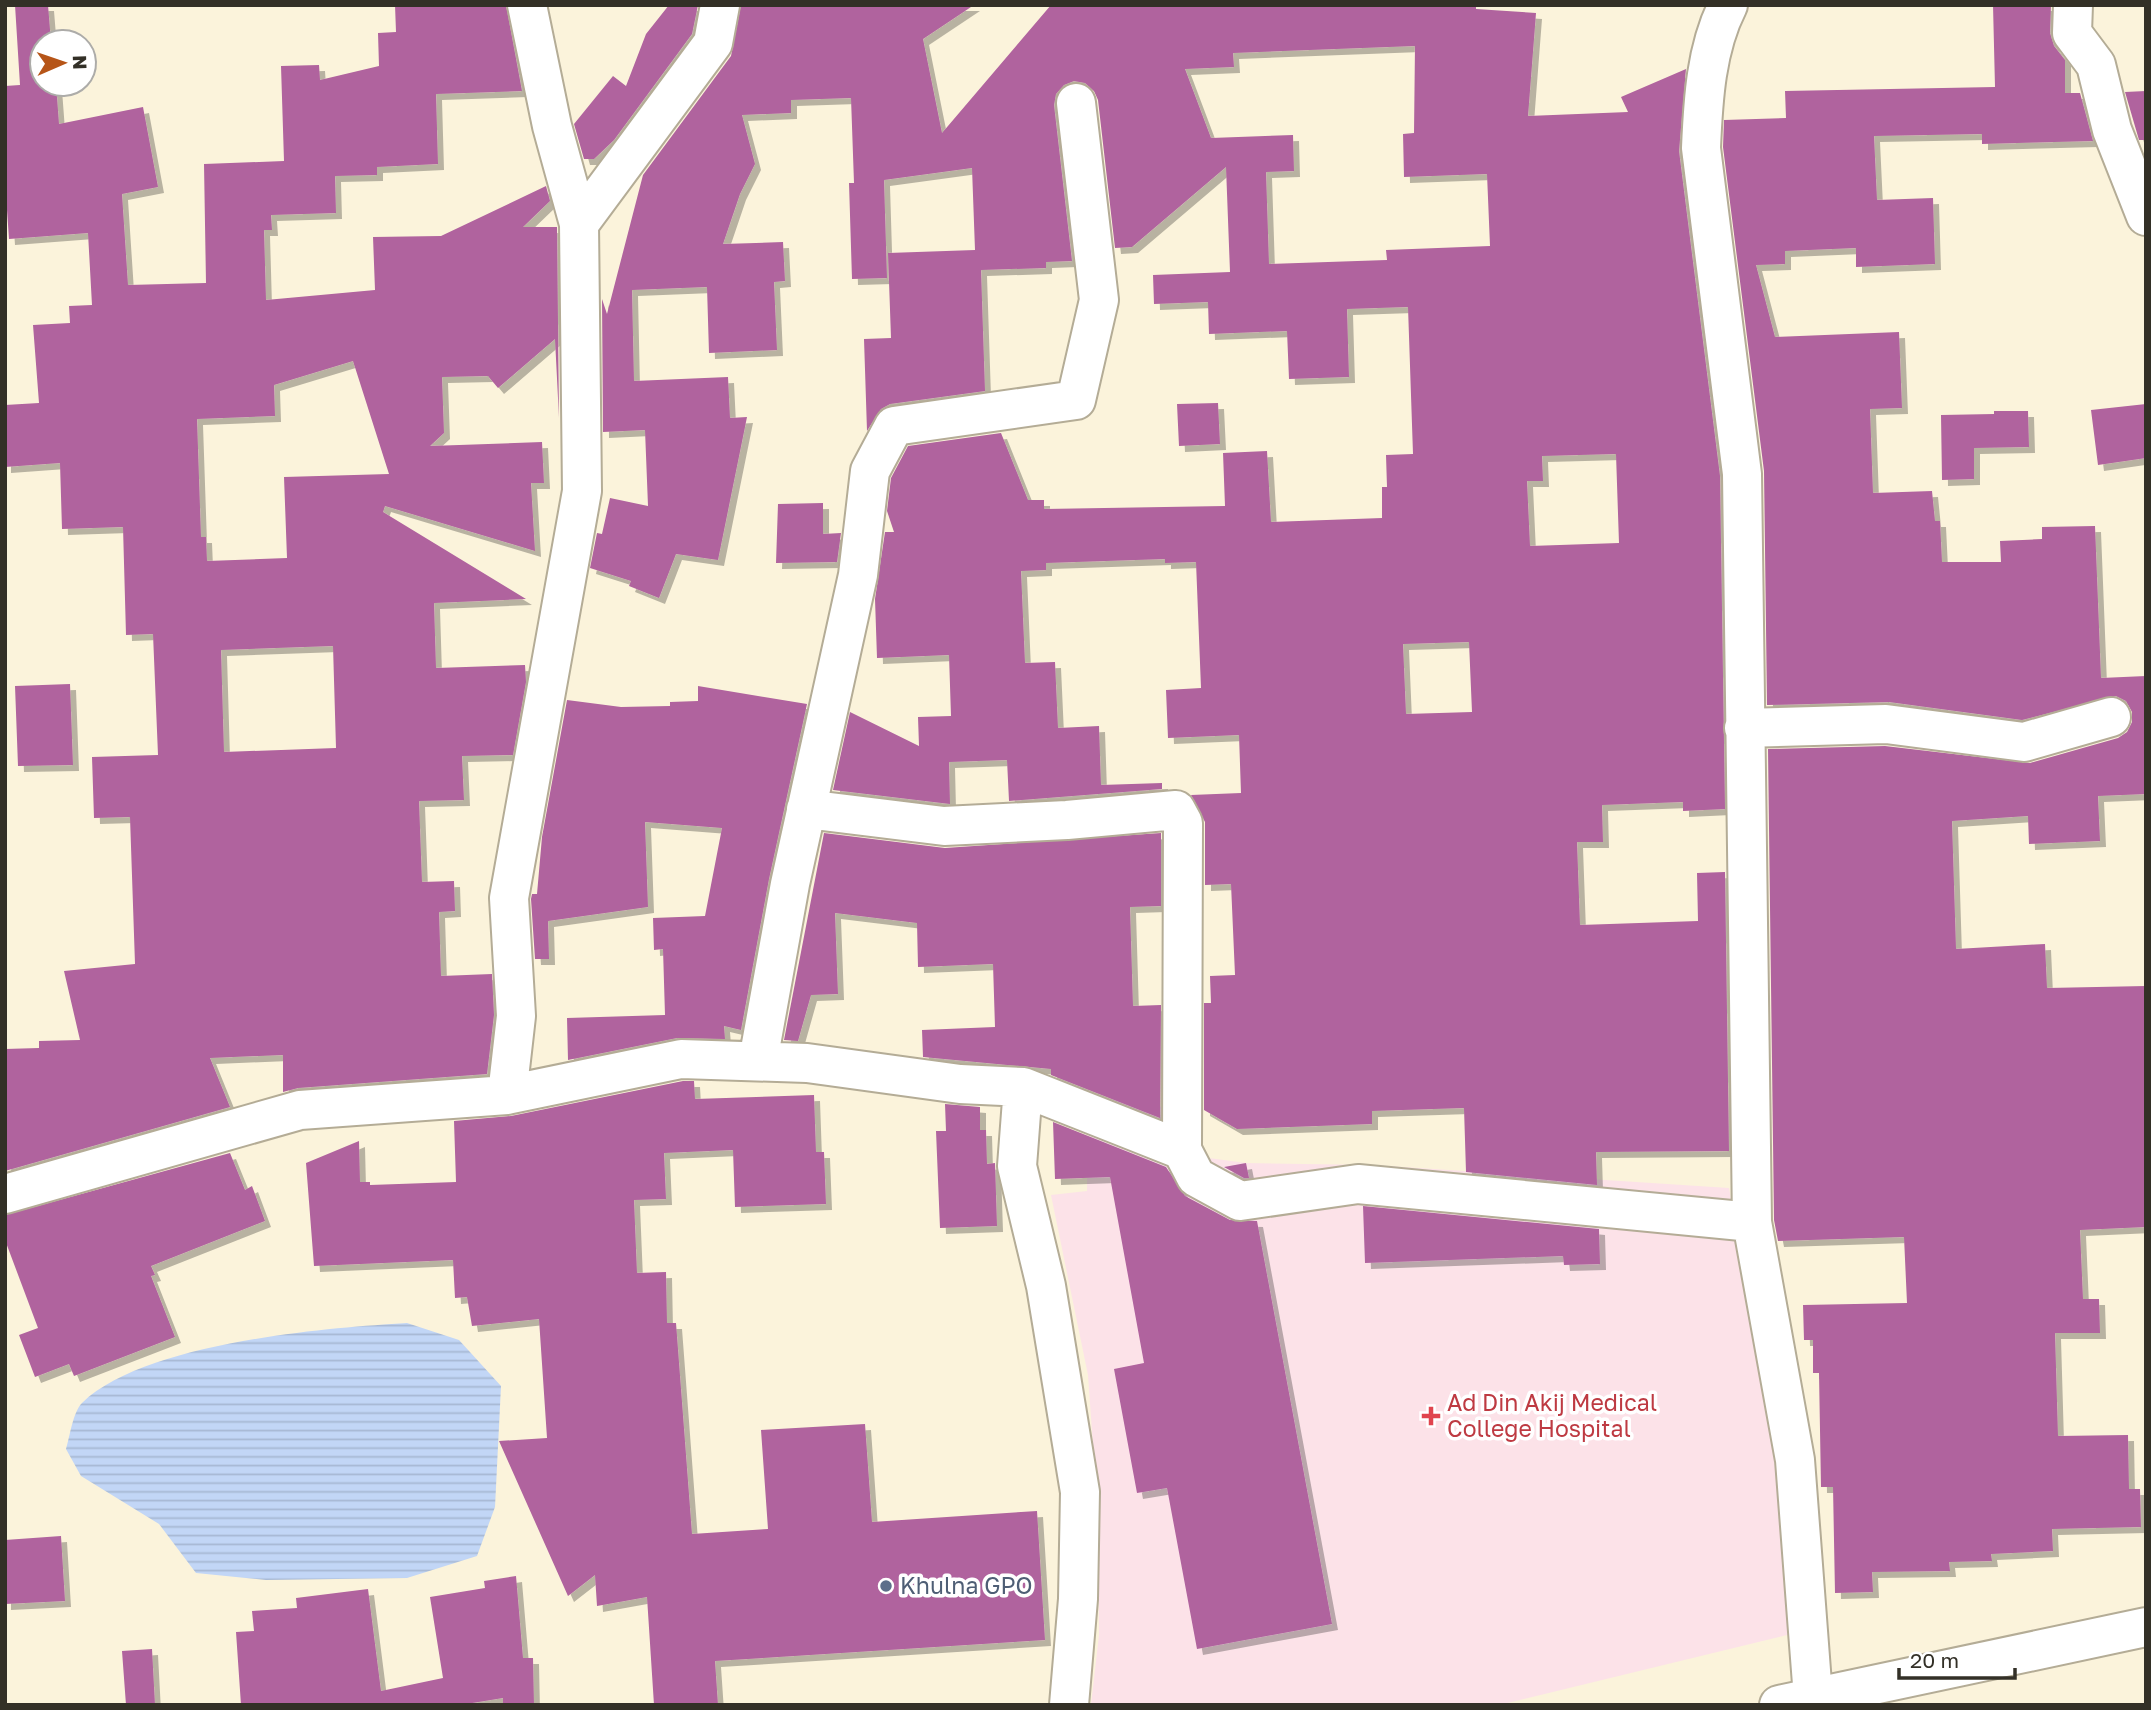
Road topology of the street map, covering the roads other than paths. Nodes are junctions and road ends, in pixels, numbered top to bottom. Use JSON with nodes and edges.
{"nodes":[{"id":1,"x":527,"y":5,"type":"edge"},
{"id":2,"x":720,"y":5,"type":"edge"},
{"id":3,"x":1728,"y":5,"type":"edge"},
{"id":4,"x":2073,"y":5,"type":"edge"},
{"id":5,"x":1076,"y":103,"type":"dead end"},
{"id":6,"x":2146,"y":216,"type":"edge"},
{"id":7,"x":579,"y":224,"type":"junction"},
{"id":8,"x":2111,"y":717,"type":"dead end"},
{"id":9,"x":1744,"y":728,"type":"junction"},
{"id":10,"x":806,"y":809,"type":"junction"},
{"id":11,"x":758,"y":1062,"type":"junction"},
{"id":12,"x":1023,"y":1087,"type":"junction"},
{"id":13,"x":507,"y":1095,"type":"junction"},
{"id":14,"x":1182,"y":1150,"type":"junction"},
{"id":15,"x":5,"y":1194,"type":"edge"},
{"id":16,"x":1752,"y":1222,"type":"junction"},
{"id":17,"x":2146,"y":1627,"type":"edge"},
{"id":18,"x":1796,"y":1701,"type":"edge"},
{"id":19,"x":1069,"y":1705,"type":"edge"}],
"edges":[{"from":1,"to":7,"type":"main road"},
{"from":2,"to":7,"type":"main road"},
{"from":3,"to":9,"type":"main road"},
{"from":4,"to":6,"type":"main road"},
{"from":5,"to":10,"type":"main road"},
{"from":7,"to":13,"type":"main road"},
{"from":8,"to":9,"type":"main road"},
{"from":9,"to":16,"type":"main road"},
{"from":10,"to":11,"type":"main road"},
{"from":10,"to":14,"type":"main road"},
{"from":11,"to":12,"type":"main road"},
{"from":11,"to":13,"type":"main road"},
{"from":12,"to":14,"type":"main road"},
{"from":12,"to":19,"type":"main road"},
{"from":13,"to":15,"type":"main road"},
{"from":14,"to":16,"type":"main road"},
{"from":16,"to":18,"type":"main road"},
{"from":17,"to":18,"type":"main road"}]}
